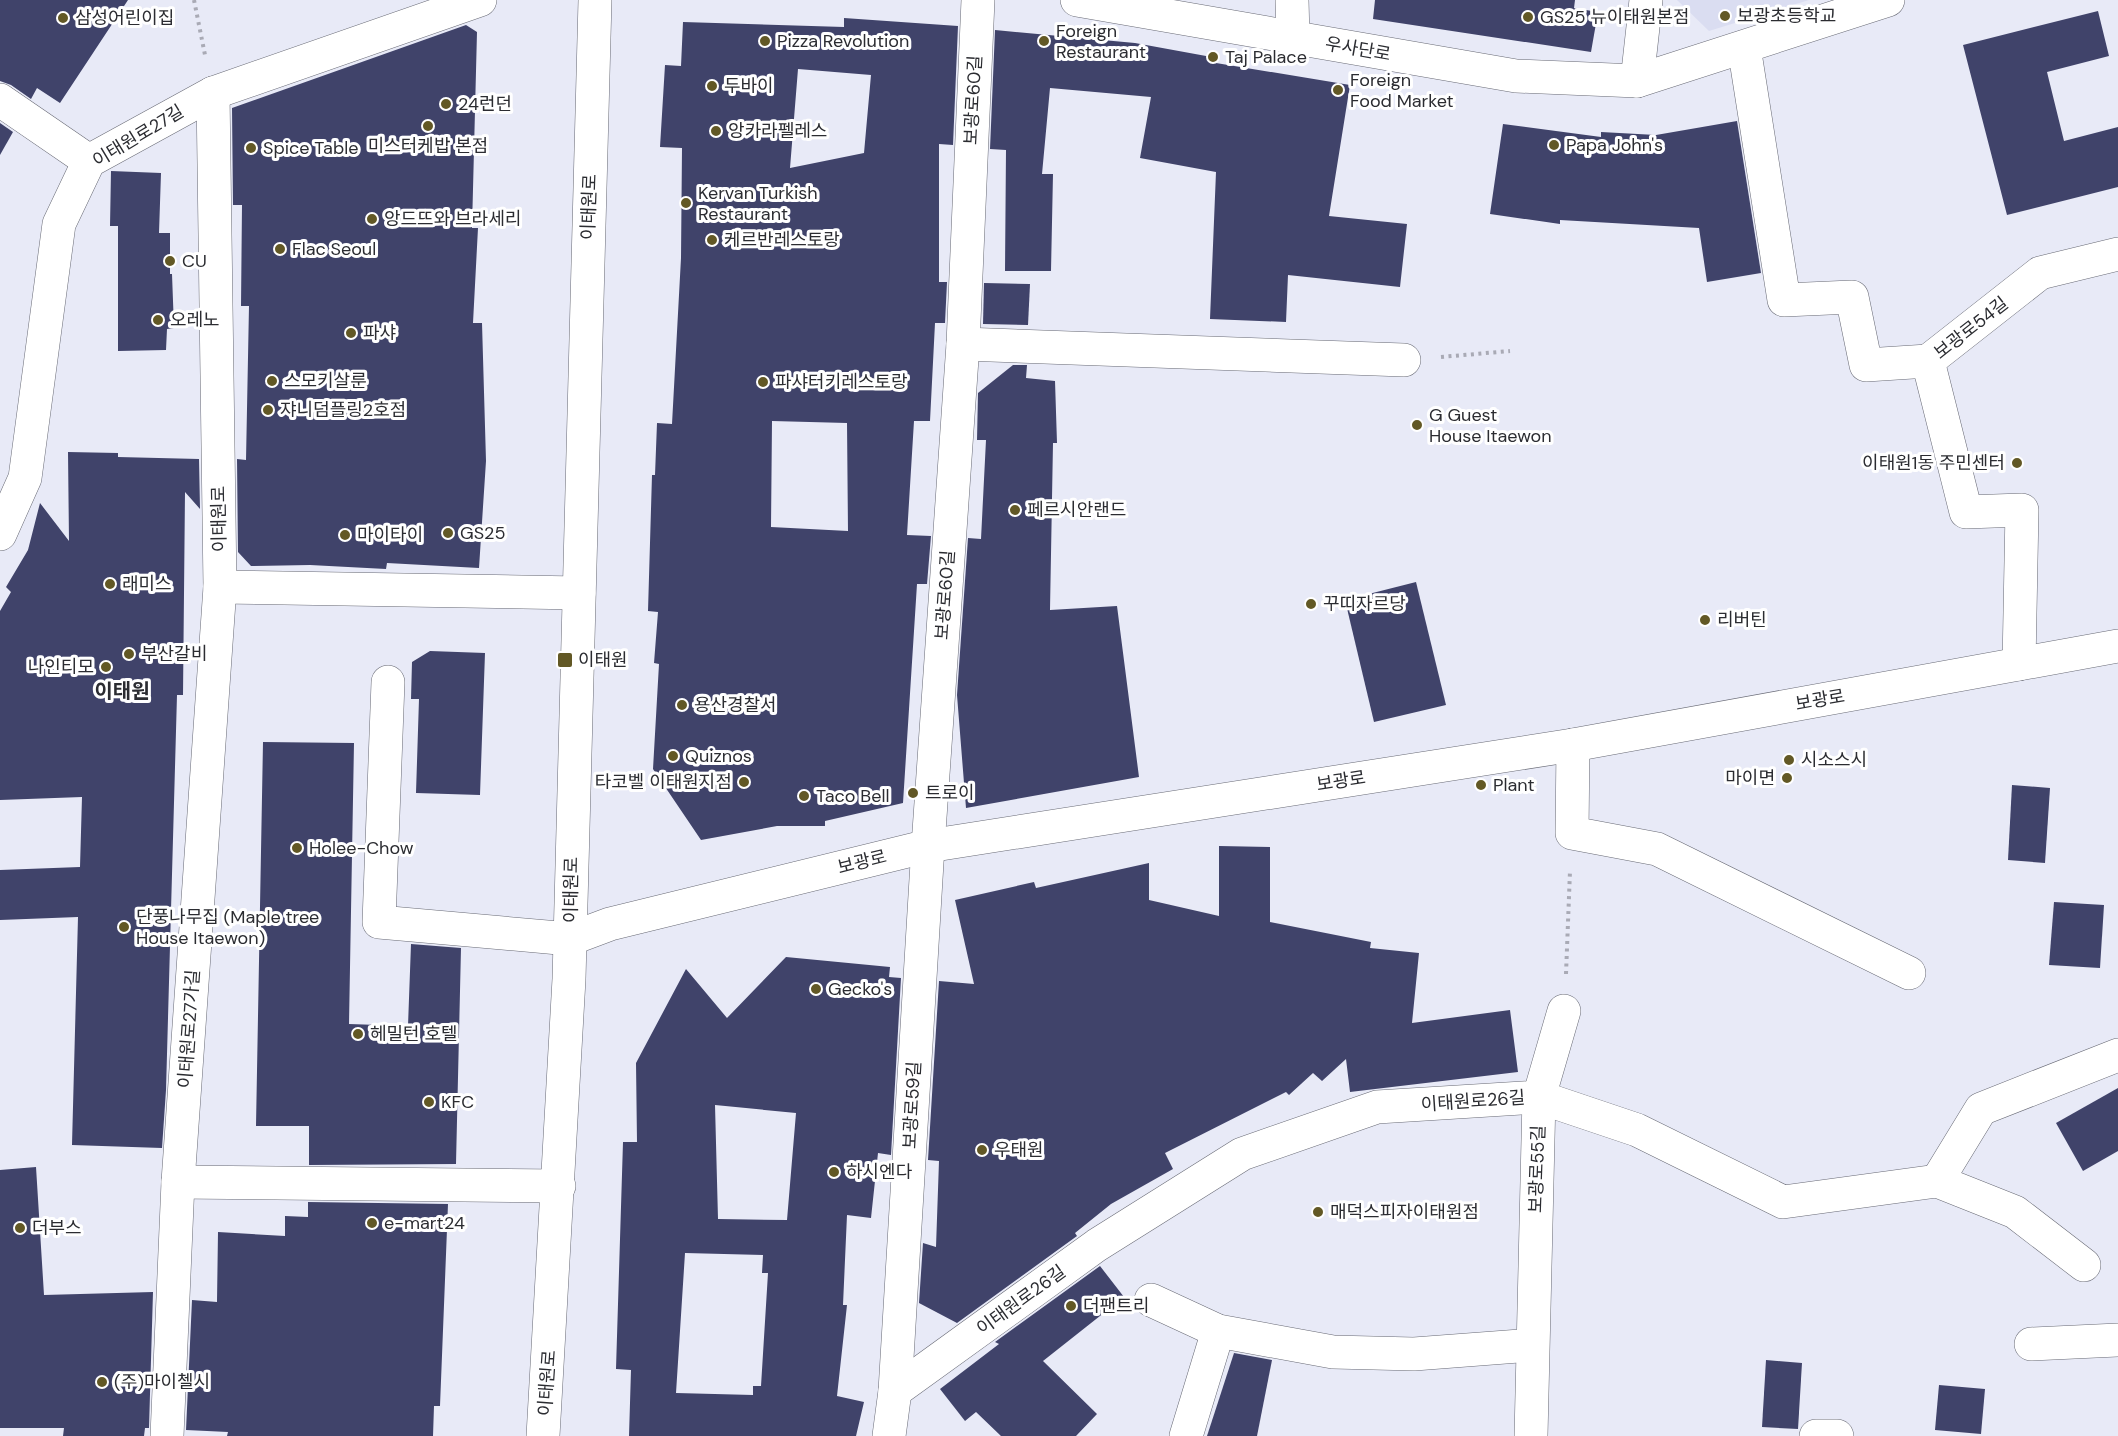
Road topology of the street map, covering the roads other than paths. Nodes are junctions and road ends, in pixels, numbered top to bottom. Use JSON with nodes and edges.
{"nodes":[{"id":1,"x":480,"y":0,"type":"edge"},
{"id":2,"x":595,"y":0,"type":"edge"},
{"id":3,"x":978,"y":0,"type":"edge"},
{"id":4,"x":1077,"y":0,"type":"edge"},
{"id":5,"x":1292,"y":0,"type":"edge"},
{"id":6,"x":1646,"y":0,"type":"edge"},
{"id":7,"x":1888,"y":0,"type":"edge"},
{"id":8,"x":1293,"y":37,"type":"junction"},
{"id":9,"x":1743,"y":47,"type":"junction"},
{"id":10,"x":1637,"y":81,"type":"junction"},
{"id":11,"x":213,"y":93,"type":"junction"},
{"id":12,"x":0,"y":100,"type":"edge"},
{"id":13,"x":90,"y":161,"type":"junction"},
{"id":14,"x":2118,"y":254,"type":"edge"},
{"id":15,"x":963,"y":344,"type":"junction"},
{"id":16,"x":1404,"y":360,"type":"road end"},
{"id":17,"x":1928,"y":361,"type":"junction"},
{"id":18,"x":0,"y":534,"type":"edge"},
{"id":19,"x":220,"y":587,"type":"junction"},
{"id":20,"x":579,"y":593,"type":"junction"},
{"id":21,"x":2118,"y":646,"type":"edge"},
{"id":22,"x":2019,"y":664,"type":"junction"},
{"id":23,"x":388,"y":682,"type":"dead end"},
{"id":24,"x":1573,"y":745,"type":"junction"},
{"id":25,"x":928,"y":846,"type":"junction"},
{"id":26,"x":570,"y":939,"type":"junction"},
{"id":27,"x":1909,"y":973,"type":"dead end"},
{"id":28,"x":1564,"y":1011,"type":"road end"},
{"id":29,"x":2118,"y":1055,"type":"edge"},
{"id":30,"x":1539,"y":1097,"type":"junction"},
{"id":31,"x":1937,"y":1181,"type":"junction"},
{"id":32,"x":178,"y":1182,"type":"junction"},
{"id":33,"x":559,"y":1186,"type":"junction"},
{"id":34,"x":2084,"y":1265,"type":"dead end"},
{"id":35,"x":1150,"y":1300,"type":"dead end"},
{"id":36,"x":1218,"y":1331,"type":"junction"},
{"id":37,"x":2118,"y":1340,"type":"edge"},
{"id":38,"x":2031,"y":1344,"type":"dead end"},
{"id":39,"x":1532,"y":1345,"type":"junction"},
{"id":40,"x":895,"y":1391,"type":"junction"},
{"id":41,"x":167,"y":1436,"type":"edge"},
{"id":42,"x":543,"y":1436,"type":"edge"},
{"id":43,"x":889,"y":1436,"type":"edge"},
{"id":44,"x":1186,"y":1436,"type":"edge"},
{"id":45,"x":1532,"y":1436,"type":"edge"},
{"id":46,"x":1816,"y":1436,"type":"edge"},
{"id":47,"x":1838,"y":1436,"type":"edge"}],
"edges":[{"from":1,"to":11,"type":"street","name":"이태원로27길"},
{"from":2,"to":20,"type":"street","name":"이태원로"},
{"from":3,"to":15,"type":"street","name":"보광로60길"},
{"from":4,"to":8,"type":"street","name":"우사단로"},
{"from":5,"to":8,"type":"street"},
{"from":6,"to":10,"type":"street"},
{"from":7,"to":9,"type":"street","name":"우사단로"},
{"from":8,"to":10,"type":"street","name":"우사단로"},
{"from":9,"to":10,"type":"street","name":"우사단로"},
{"from":9,"to":17,"type":"street"},
{"from":11,"to":13,"type":"street","name":"이태원로27길"},
{"from":11,"to":19,"type":"street","name":"이태원로"},
{"from":12,"to":13,"type":"street"},
{"from":13,"to":18,"type":"street","name":"이태원로27길"},
{"from":14,"to":17,"type":"street","name":"보광로54길"},
{"from":15,"to":16,"type":"street"},
{"from":15,"to":25,"type":"street","name":"보광로60길"},
{"from":17,"to":22,"type":"street","name":"보광로54길"},
{"from":19,"to":20,"type":"street"},
{"from":19,"to":32,"type":"street","name":"이태원로27가길"},
{"from":20,"to":26,"type":"street","name":"이태원로"},
{"from":21,"to":22,"type":"street","name":"보광로"},
{"from":22,"to":24,"type":"street","name":"보광로"},
{"from":23,"to":26,"type":"street"},
{"from":24,"to":25,"type":"street","name":"보광로"},
{"from":24,"to":27,"type":"street"},
{"from":25,"to":26,"type":"street","name":"보광로"},
{"from":25,"to":40,"type":"street","name":"보광로59길"},
{"from":26,"to":33,"type":"street","name":"이태원로"},
{"from":28,"to":30,"type":"street","name":"보광로55길"},
{"from":29,"to":31,"type":"street"},
{"from":30,"to":31,"type":"street","name":"이태원로26길"},
{"from":30,"to":39,"type":"street","name":"보광로55길"},
{"from":30,"to":40,"type":"street","name":"이태원로26길"},
{"from":31,"to":34,"type":"street","name":"이태원로26길"},
{"from":32,"to":33,"type":"street"},
{"from":32,"to":41,"type":"street","name":"이태원로27가길"},
{"from":33,"to":42,"type":"street","name":"이태원로"},
{"from":35,"to":36,"type":"street"},
{"from":36,"to":39,"type":"street"},
{"from":36,"to":44,"type":"street"},
{"from":37,"to":38,"type":"street"},
{"from":39,"to":45,"type":"street","name":"보광로55길"},
{"from":40,"to":43,"type":"street","name":"보광로59길"},
{"from":46,"to":47,"type":"street"}]}
